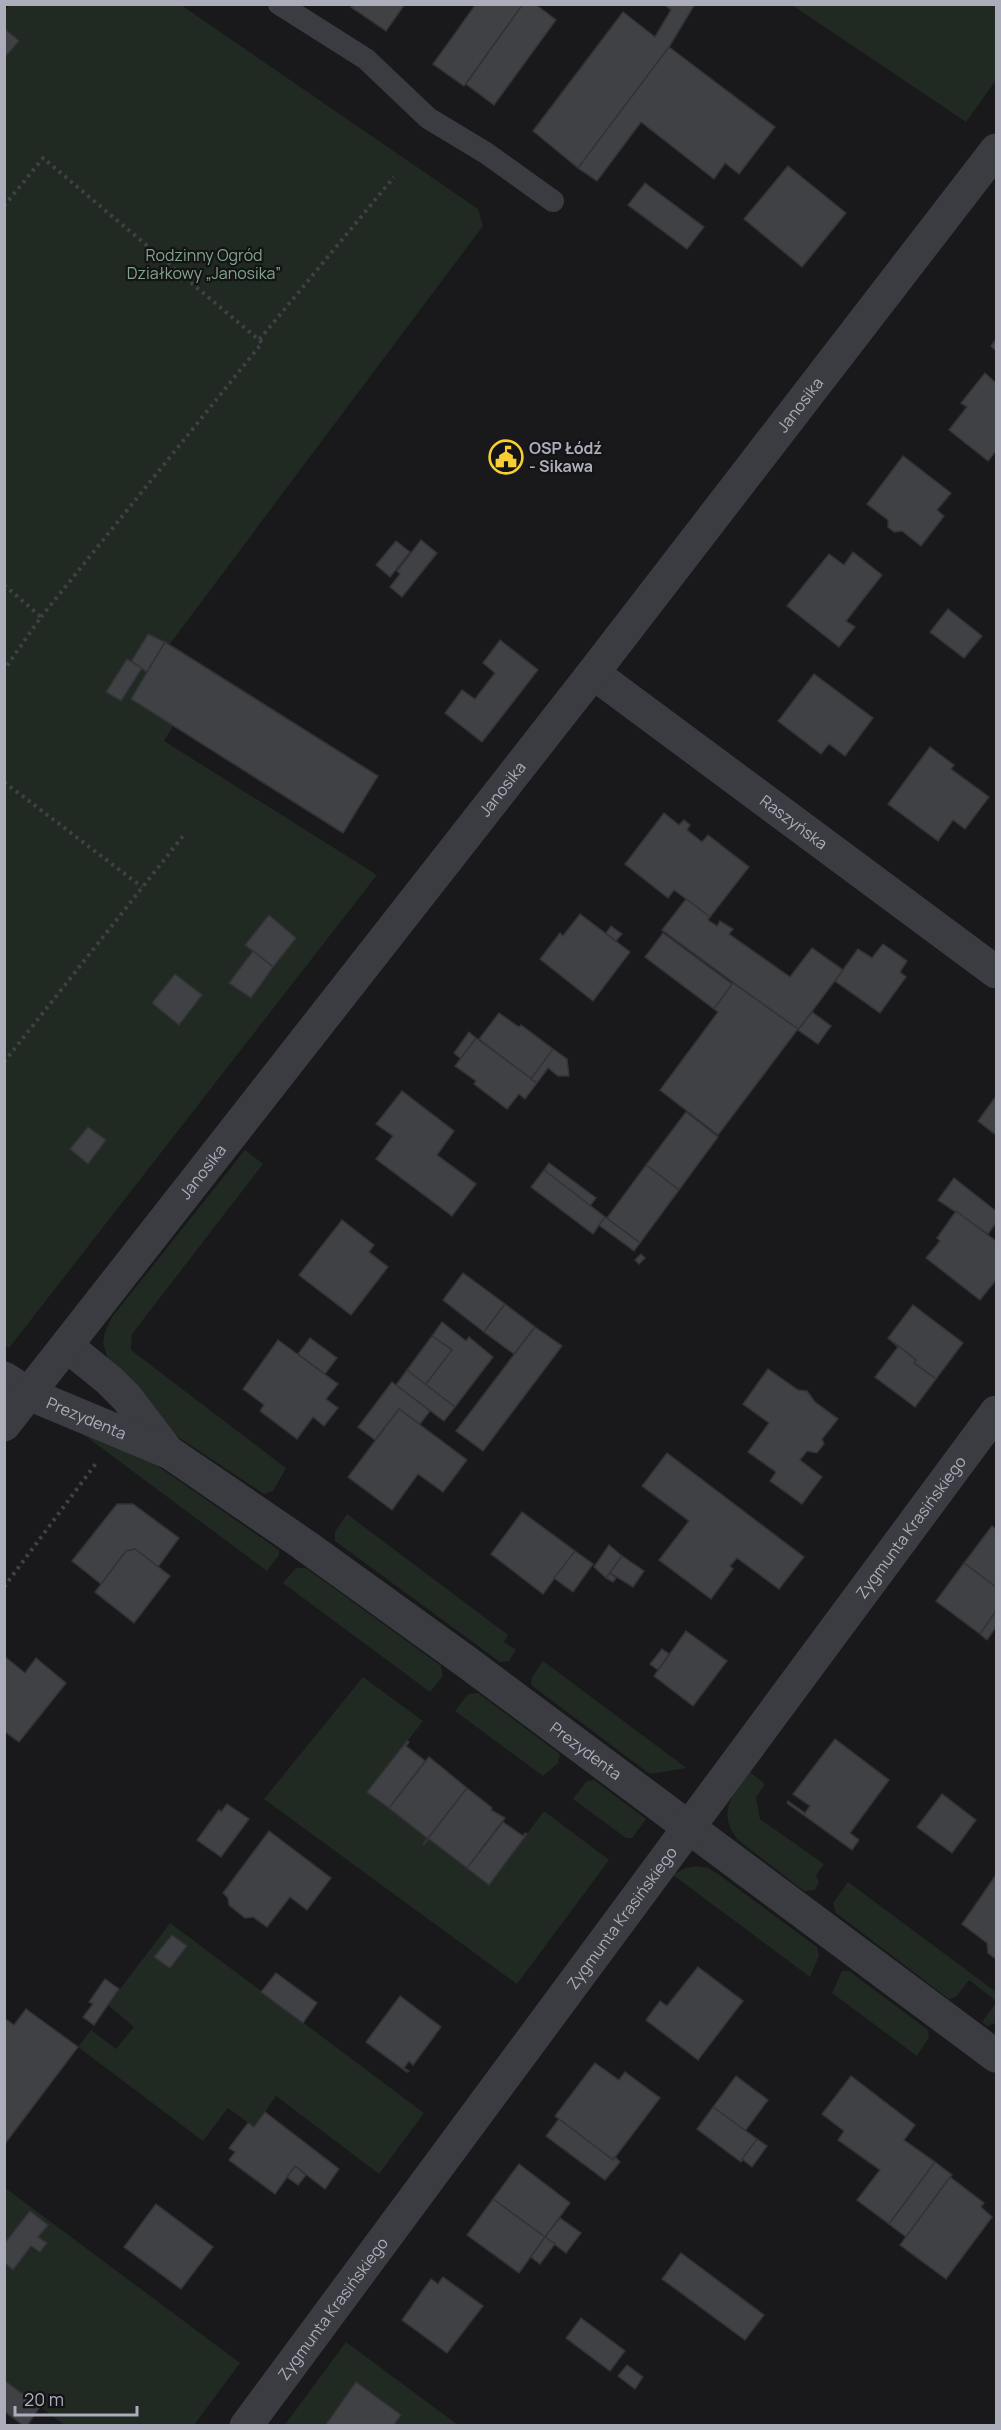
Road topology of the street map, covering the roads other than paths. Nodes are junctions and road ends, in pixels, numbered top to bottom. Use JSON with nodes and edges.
{"nodes":[{"id":1,"x":279,"y":4,"type":"edge"},
{"id":2,"x":996,"y":150,"type":"edge"},
{"id":3,"x":553,"y":201,"type":"dead end"},
{"id":4,"x":593,"y":673,"type":"junction"},
{"id":5,"x":996,"y":972,"type":"edge"},
{"id":6,"x":67,"y":1346,"type":"junction"},
{"id":7,"x":16,"y":1386,"type":"edge"},
{"id":8,"x":996,"y":1412,"type":"edge"},
{"id":9,"x":4,"y":1425,"type":"edge"},
{"id":10,"x":170,"y":1453,"type":"junction"},
{"id":11,"x":689,"y":1827,"type":"junction"},
{"id":12,"x":996,"y":2056,"type":"edge"},
{"id":13,"x":246,"y":2426,"type":"edge"}],
"edges":[{"from":1,"to":3,"type":"lane"},
{"from":2,"to":4,"type":"street","name":"Janosika"},
{"from":4,"to":5,"type":"street","name":"Raszyńska"},
{"from":4,"to":6,"type":"street","name":"Janosika"},
{"from":6,"to":7,"type":"street","name":"Janosika"},
{"from":6,"to":10,"type":"street","name":"Prezydenta"},
{"from":7,"to":9,"type":"street","name":"Janosika"},
{"from":7,"to":10,"type":"street","name":"Prezydenta"},
{"from":8,"to":11,"type":"street","name":"Zygmunta Krasińskiego"},
{"from":10,"to":11,"type":"street","name":"Prezydenta"},
{"from":11,"to":12,"type":"street","name":"Prezydenta"},
{"from":11,"to":13,"type":"street","name":"Zygmunta Krasińskiego"}]}
